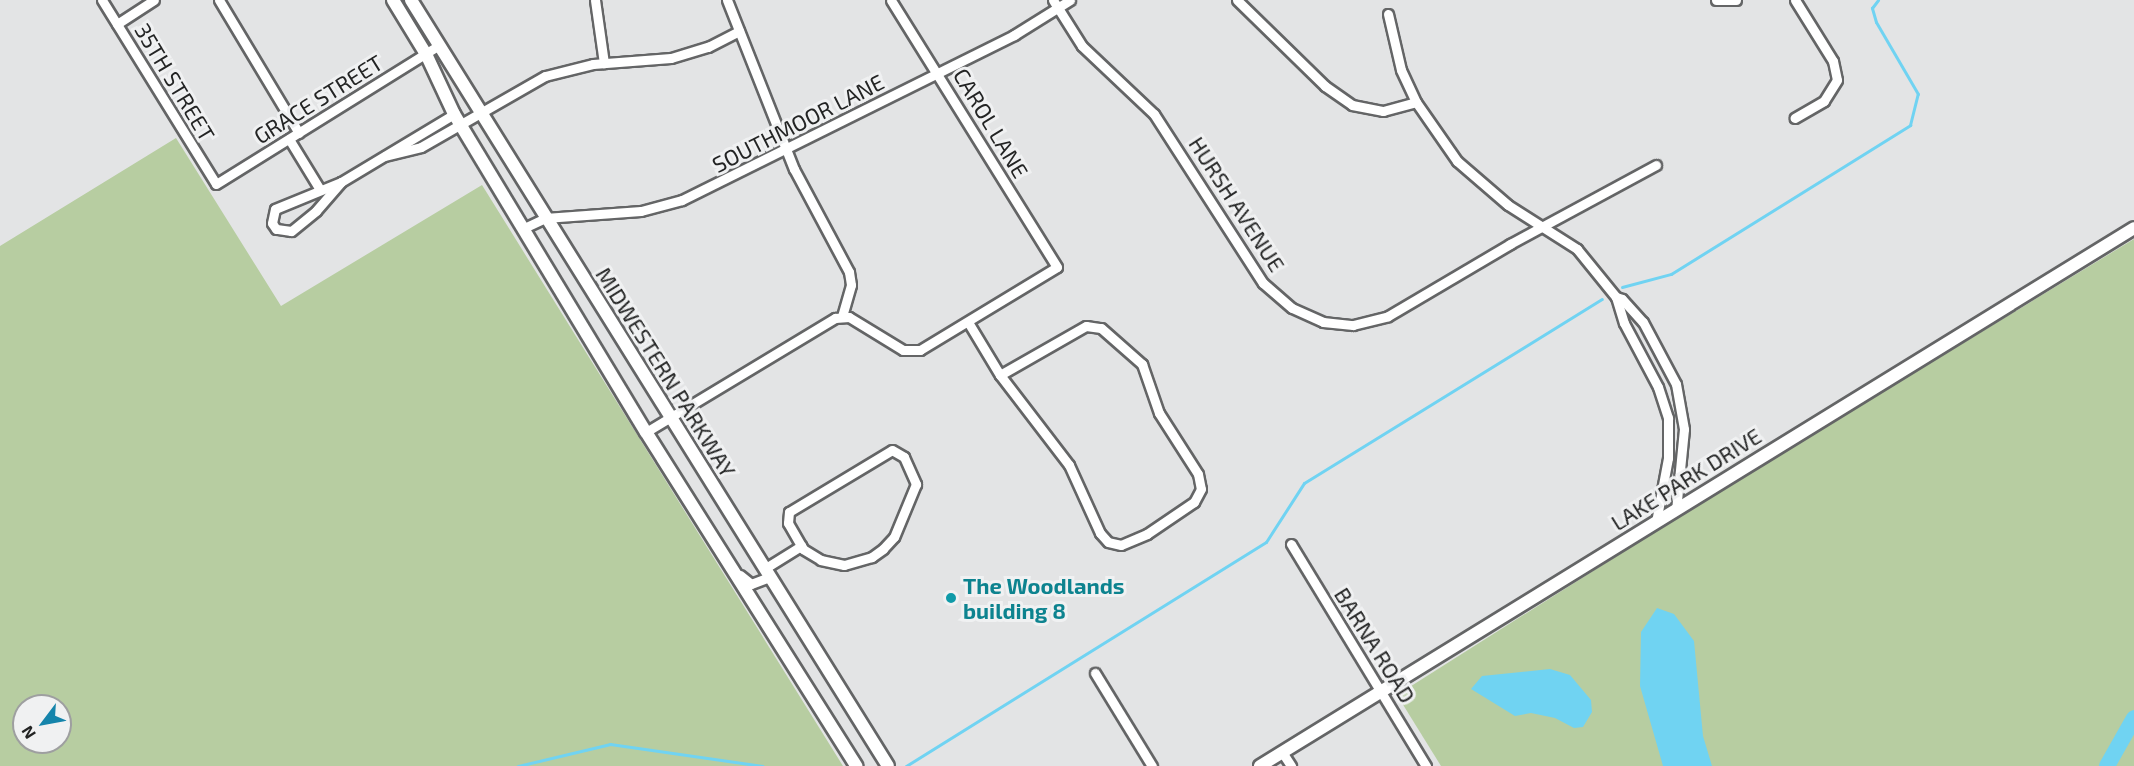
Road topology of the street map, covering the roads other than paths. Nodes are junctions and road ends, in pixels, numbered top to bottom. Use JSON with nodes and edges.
{"nodes":[{"id":1,"x":102,"y":0,"type":"edge"},
{"id":2,"x":154,"y":0,"type":"edge"},
{"id":3,"x":219,"y":0,"type":"edge"},
{"id":4,"x":393,"y":0,"type":"edge"},
{"id":5,"x":411,"y":0,"type":"edge"},
{"id":6,"x":595,"y":0,"type":"edge"},
{"id":7,"x":727,"y":0,"type":"edge"},
{"id":8,"x":891,"y":0,"type":"edge"},
{"id":9,"x":1053,"y":0,"type":"edge"},
{"id":10,"x":1070,"y":0,"type":"edge"},
{"id":11,"x":1237,"y":0,"type":"edge"},
{"id":12,"x":1716,"y":0,"type":"edge"},
{"id":13,"x":1736,"y":0,"type":"edge"},
{"id":14,"x":1795,"y":0,"type":"edge"},
{"id":15,"x":1059,"y":9,"type":"junction"},
{"id":16,"x":1388,"y":14,"type":"dead end"},
{"id":17,"x":117,"y":24,"type":"junction"},
{"id":18,"x":740,"y":31,"type":"junction"},
{"id":19,"x":439,"y":45,"type":"junction"},
{"id":20,"x":426,"y":54,"type":"junction"},
{"id":21,"x":604,"y":63,"type":"junction"},
{"id":22,"x":939,"y":74,"type":"junction"},
{"id":23,"x":1416,"y":102,"type":"junction"},
{"id":24,"x":480,"y":112,"type":"junction"},
{"id":25,"x":1795,"y":118,"type":"dead end"},
{"id":26,"x":458,"y":120,"type":"junction"},
{"id":27,"x":299,"y":133,"type":"junction"},
{"id":28,"x":289,"y":139,"type":"junction"},
{"id":29,"x":788,"y":151,"type":"junction"},
{"id":30,"x":1656,"y":165,"type":"dead end"},
{"id":31,"x":341,"y":182,"type":"junction"},
{"id":32,"x":216,"y":184,"type":"joint"},
{"id":33,"x":319,"y":188,"type":"junction"},
{"id":34,"x":545,"y":218,"type":"junction"},
{"id":35,"x":1543,"y":226,"type":"junction"},
{"id":36,"x":524,"y":228,"type":"junction"},
{"id":37,"x":2134,"y":228,"type":"edge"},
{"id":38,"x":1616,"y":297,"type":"junction"},
{"id":39,"x":842,"y":316,"type":"junction"},
{"id":40,"x":968,"y":322,"type":"junction"},
{"id":41,"x":1000,"y":375,"type":"junction"},
{"id":42,"x":669,"y":418,"type":"junction"},
{"id":43,"x":646,"y":432,"type":"junction"},
{"id":44,"x":1676,"y":510,"type":"junction"},
{"id":45,"x":1656,"y":522,"type":"junction"},
{"id":46,"x":713,"y":539,"type":"junction"},
{"id":47,"x":1291,"y":544,"type":"dead end"},
{"id":48,"x":801,"y":546,"type":"junction"},
{"id":49,"x":766,"y":573,"type":"junction"},
{"id":50,"x":1095,"y":673,"type":"dead end"},
{"id":51,"x":1381,"y":691,"type":"junction"},
{"id":52,"x":1282,"y":752,"type":"junction"},
{"id":53,"x":856,"y":766,"type":"edge"},
{"id":54,"x":888,"y":766,"type":"edge"},
{"id":55,"x":1152,"y":766,"type":"edge"},
{"id":56,"x":1260,"y":766,"type":"edge"},
{"id":57,"x":1291,"y":766,"type":"edge"},
{"id":58,"x":1426,"y":766,"type":"edge"}],
"edges":[{"from":1,"to":17,"type":"street","name":"35TH STREET"},
{"from":2,"to":17,"type":"street"},
{"from":3,"to":27,"type":"street"},
{"from":4,"to":20,"type":"main road","name":"MIDWESTERN PARKWAY"},
{"from":5,"to":19,"type":"main road","name":"MIDWESTERN PARKWAY"},
{"from":6,"to":21,"type":"street"},
{"from":7,"to":18,"type":"street"},
{"from":8,"to":22,"type":"street","name":"CAROL LANE"},
{"from":9,"to":15,"type":"street","name":"HURSH AVENUE"},
{"from":10,"to":15,"type":"street","name":"SOUTHMOOR LANE"},
{"from":11,"to":23,"type":"street"},
{"from":12,"to":13,"type":"street"},
{"from":14,"to":25,"type":"street"},
{"from":15,"to":22,"type":"street","name":"SOUTHMOOR LANE"},
{"from":15,"to":35,"type":"street","name":"HURSH AVENUE"},
{"from":16,"to":23,"type":"street"},
{"from":17,"to":32,"type":"street","name":"35TH STREET"},
{"from":18,"to":21,"type":"street"},
{"from":18,"to":29,"type":"street"},
{"from":19,"to":20,"type":"street","name":"GRACE STREET"},
{"from":19,"to":24,"type":"main road","name":"MIDWESTERN PARKWAY"},
{"from":20,"to":26,"type":"main road","name":"MIDWESTERN PARKWAY"},
{"from":20,"to":27,"type":"street","name":"GRACE STREET"},
{"from":21,"to":24,"type":"street"},
{"from":22,"to":29,"type":"street","name":"SOUTHMOOR LANE"},
{"from":22,"to":40,"type":"street","name":"CAROL LANE"},
{"from":23,"to":35,"type":"street"},
{"from":24,"to":26,"type":"street"},
{"from":24,"to":34,"type":"main road","name":"MIDWESTERN PARKWAY"},
{"from":26,"to":31,"type":"street"},
{"from":26,"to":36,"type":"main road","name":"MIDWESTERN PARKWAY"},
{"from":27,"to":28,"type":"street","name":"GRACE STREET"},
{"from":28,"to":32,"type":"street","name":"GRACE STREET"},
{"from":28,"to":33,"type":"street"},
{"from":29,"to":34,"type":"street","name":"SOUTHMOOR LANE"},
{"from":29,"to":39,"type":"street"},
{"from":30,"to":35,"type":"street","name":"HURSH AVENUE"},
{"from":31,"to":33,"type":"street"},
{"from":31,"to":33,"type":"street"},
{"from":34,"to":36,"type":"street","name":"SOUTHMOOR LANE"},
{"from":34,"to":42,"type":"main road","name":"MIDWESTERN PARKWAY"},
{"from":35,"to":38,"type":"street"},
{"from":36,"to":43,"type":"main road","name":"MIDWESTERN PARKWAY"},
{"from":37,"to":44,"type":"main road","name":"LAKE PARK DRIVE"},
{"from":38,"to":44,"type":"street"},
{"from":38,"to":45,"type":"street"},
{"from":39,"to":40,"type":"street"},
{"from":39,"to":42,"type":"street"},
{"from":40,"to":41,"type":"street"},
{"from":41,"to":41,"type":"street"},
{"from":42,"to":43,"type":"street"},
{"from":42,"to":49,"type":"main road","name":"MIDWESTERN PARKWAY"},
{"from":43,"to":46,"type":"main road","name":"MIDWESTERN PARKWAY"},
{"from":44,"to":45,"type":"main road","name":"LAKE PARK DRIVE"},
{"from":45,"to":51,"type":"main road","name":"LAKE PARK DRIVE"},
{"from":46,"to":49,"type":"street"},
{"from":46,"to":53,"type":"main road","name":"MIDWESTERN PARKWAY"},
{"from":47,"to":51,"type":"street","name":"BARNA ROAD"},
{"from":48,"to":48,"type":"street"},
{"from":48,"to":49,"type":"street"},
{"from":49,"to":54,"type":"main road","name":"MIDWESTERN PARKWAY"},
{"from":50,"to":55,"type":"street"},
{"from":51,"to":52,"type":"main road","name":"LAKE PARK DRIVE"},
{"from":51,"to":58,"type":"street","name":"BARNA ROAD"},
{"from":52,"to":56,"type":"main road","name":"LAKE PARK DRIVE"},
{"from":52,"to":57,"type":"street"}]}
